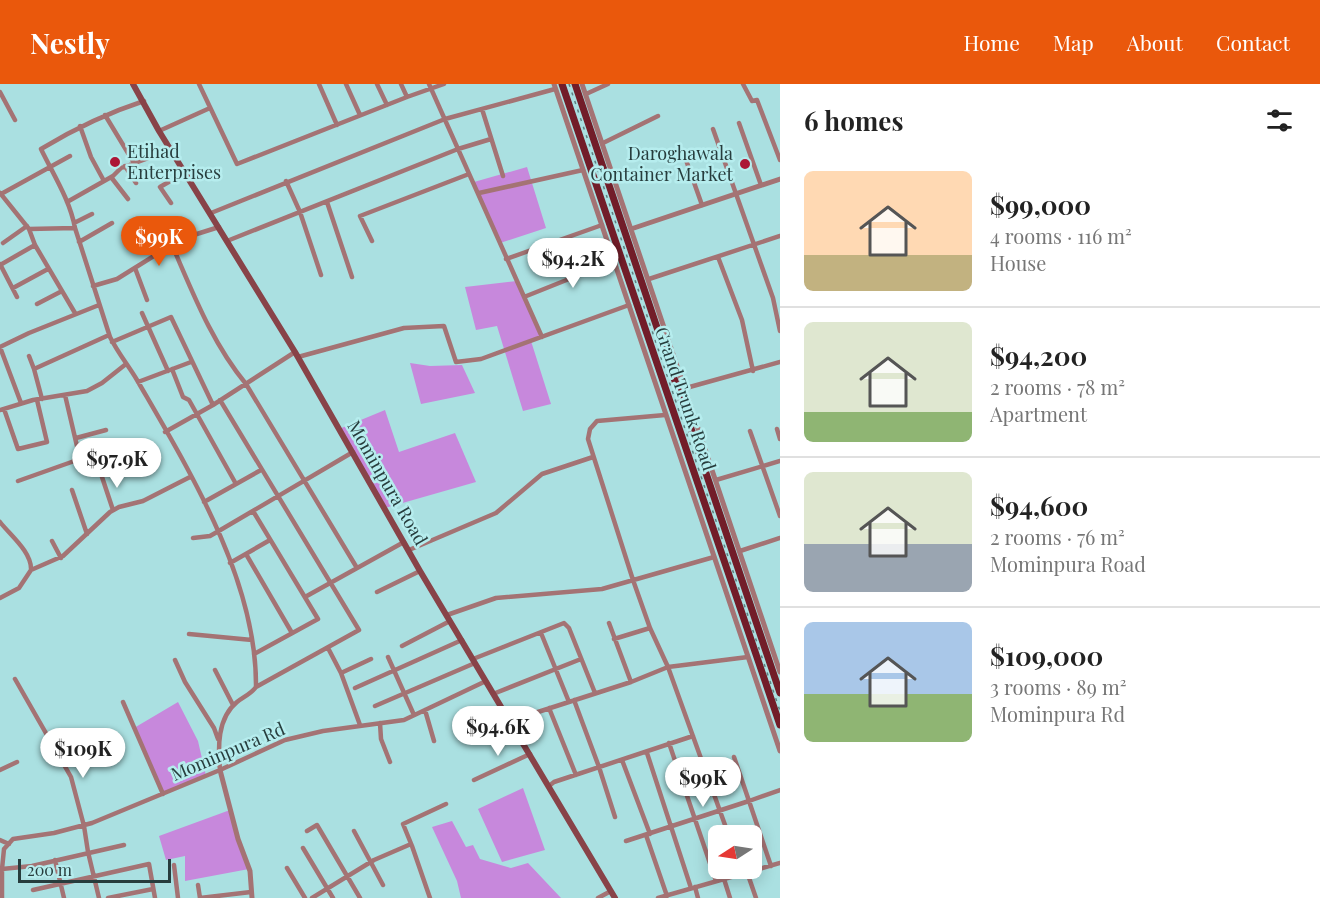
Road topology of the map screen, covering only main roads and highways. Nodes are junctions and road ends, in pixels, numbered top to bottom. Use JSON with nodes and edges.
{"nodes":[{"id":1,"x":133,"y":84,"type":"edge"},
{"id":2,"x":575,"y":84,"type":"edge"},
{"id":3,"x":557,"y":86,"type":"edge"},
{"id":4,"x":656,"y":310,"type":"junction"},
{"id":5,"x":641,"y":315,"type":"junction"},
{"id":6,"x":780,"y":693,"type":"edge"},
{"id":7,"x":780,"y":725,"type":"edge"},
{"id":8,"x":615,"y":898,"type":"edge"}],
"edges":[{"from":1,"to":8,"type":"main road","name":"Mominpura Road"},
{"from":2,"to":4,"type":"main road","name":"Grand Trunk Road"},
{"from":3,"to":5,"type":"main road","name":"Grand Trunk Road"},
{"from":4,"to":5,"type":"main road"},
{"from":4,"to":6,"type":"main road","name":"Grand Trunk Road"},
{"from":5,"to":7,"type":"main road","name":"Grand Trunk Road"}]}
